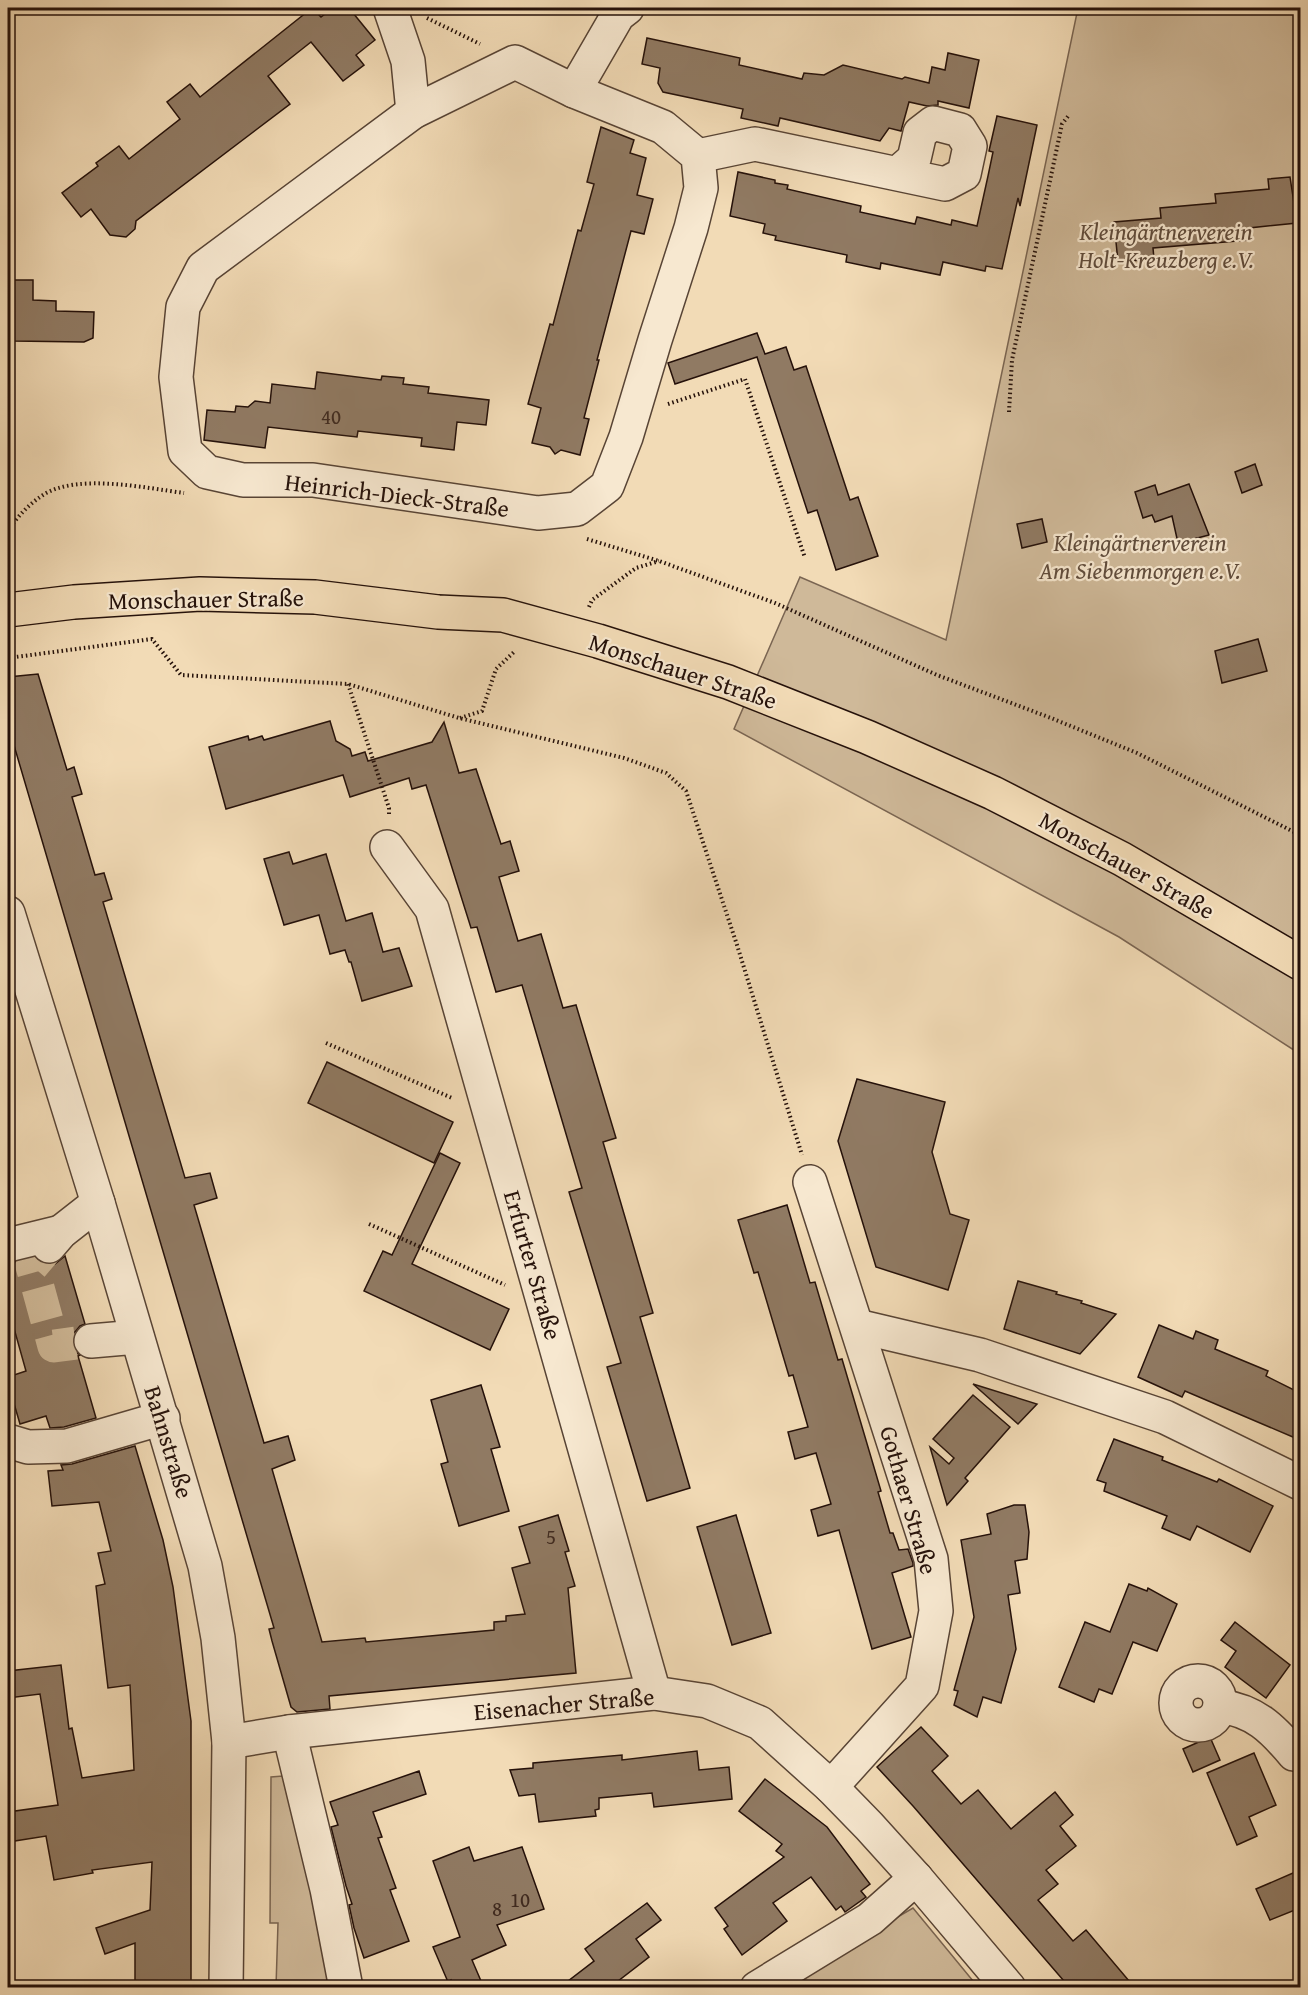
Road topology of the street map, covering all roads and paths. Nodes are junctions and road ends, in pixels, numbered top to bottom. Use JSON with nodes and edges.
{"nodes":[{"id":1,"x":390,"y":8,"type":"edge"},
{"id":2,"x":619,"y":10,"type":"edge"},
{"id":3,"x":426,"y":17,"type":"dead end"},
{"id":4,"x":515,"y":62,"type":"junction"},
{"id":5,"x":574,"y":91,"type":"junction"},
{"id":6,"x":412,"y":112,"type":"junction"},
{"id":7,"x":1070,"y":115,"type":"dead end"},
{"id":8,"x":698,"y":156,"type":"junction"},
{"id":9,"x":898,"y":173,"type":"dead end"},
{"id":10,"x":1009,"y":412,"type":"dead end"},
{"id":11,"x":632,"y":416,"type":"junction"},
{"id":12,"x":188,"y":494,"type":"dead end"},
{"id":13,"x":8,"y":531,"type":"edge"},
{"id":14,"x":580,"y":537,"type":"dead end"},
{"id":15,"x":805,"y":558,"type":"dead end"},
{"id":16,"x":8,"y":610,"type":"edge"},
{"id":17,"x":8,"y":658,"type":"edge"},
{"id":18,"x":348,"y":684,"type":"junction"},
{"id":19,"x":1300,"y":835,"type":"edge"},
{"id":20,"x":387,"y":847,"type":"joint"},
{"id":21,"x":8,"y":913,"type":"edge"},
{"id":22,"x":1300,"y":963,"type":"edge"},
{"id":23,"x":326,"y":1043,"type":"dead end"},
{"id":24,"x":490,"y":1114,"type":"junction"},
{"id":25,"x":810,"y":1182,"type":"joint"},
{"id":26,"x":98,"y":1203,"type":"junction"},
{"id":27,"x":369,"y":1224,"type":"dead end"},
{"id":28,"x":8,"y":1245,"type":"edge"},
{"id":29,"x":543,"y":1302,"type":"junction"},
{"id":30,"x":857,"y":1326,"type":"junction"},
{"id":31,"x":137,"y":1337,"type":"junction"},
{"id":32,"x":90,"y":1341,"type":"tunnel mouth"},
{"id":33,"x":163,"y":1418,"type":"junction"},
{"id":34,"x":8,"y":1441,"type":"edge"},
{"id":35,"x":1300,"y":1483,"type":"edge"},
{"id":36,"x":654,"y":1693,"type":"junction"},
{"id":37,"x":1220,"y":1706,"type":"dead end"},
{"id":38,"x":289,"y":1732,"type":"junction"},
{"id":39,"x":229,"y":1742,"type":"junction"},
{"id":40,"x":1298,"y":1760,"type":"edge"},
{"id":41,"x":831,"y":1787,"type":"junction"},
{"id":42,"x":916,"y":1878,"type":"junction"},
{"id":43,"x":345,"y":1984,"type":"edge"},
{"id":44,"x":226,"y":1988,"type":"edge"},
{"id":45,"x":757,"y":1988,"type":"edge"},
{"id":46,"x":1009,"y":1988,"type":"edge"}],
"edges":[{"from":1,"to":6,"type":"street"},
{"from":2,"to":5,"type":"street"},
{"from":3,"to":4,"type":"path"},
{"from":4,"to":5,"type":"street"},
{"from":4,"to":6,"type":"street","name":"Heinrich-Dieck-Straße"},
{"from":5,"to":8,"type":"street"},
{"from":6,"to":11,"type":"street","name":"Heinrich-Dieck-Straße"},
{"from":7,"to":10,"type":"path"},
{"from":8,"to":9,"type":"street"},
{"from":8,"to":11,"type":"street","name":"Heinrich-Dieck-Straße"},
{"from":11,"to":15,"type":"path"},
{"from":12,"to":13,"type":"path"},
{"from":14,"to":19,"type":"path"},
{"from":16,"to":22,"type":"main road","name":"Monschauer Straße"},
{"from":17,"to":18,"type":"path"},
{"from":18,"to":20,"type":"path"},
{"from":18,"to":25,"type":"path"},
{"from":20,"to":24,"type":"street","name":"Erfurter Straße"},
{"from":21,"to":26,"type":"street","name":"Bahnstraße"},
{"from":23,"to":24,"type":"path"},
{"from":24,"to":29,"type":"street","name":"Erfurter Straße"},
{"from":25,"to":30,"type":"street","name":"Gothaer Straße"},
{"from":26,"to":28,"type":"street"},
{"from":26,"to":31,"type":"street","name":"Bahnstraße"},
{"from":27,"to":29,"type":"path"},
{"from":29,"to":36,"type":"street","name":"Erfurter Straße"},
{"from":30,"to":35,"type":"street"},
{"from":30,"to":41,"type":"street","name":"Gothaer Straße"},
{"from":31,"to":32,"type":"street"},
{"from":31,"to":33,"type":"street","name":"Bahnstraße"},
{"from":33,"to":34,"type":"street"},
{"from":33,"to":39,"type":"street","name":"Bahnstraße"},
{"from":36,"to":38,"type":"street","name":"Eisenacher Straße"},
{"from":36,"to":41,"type":"street","name":"Eisenacher Straße"},
{"from":37,"to":40,"type":"street"},
{"from":38,"to":39,"type":"street","name":"Eisenacher Straße"},
{"from":38,"to":43,"type":"street"},
{"from":39,"to":44,"type":"street","name":"Bahnstraße"},
{"from":41,"to":42,"type":"street","name":"Eisenacher Straße"},
{"from":42,"to":45,"type":"street"},
{"from":42,"to":46,"type":"street","name":"Eisenacher Straße"}]}
